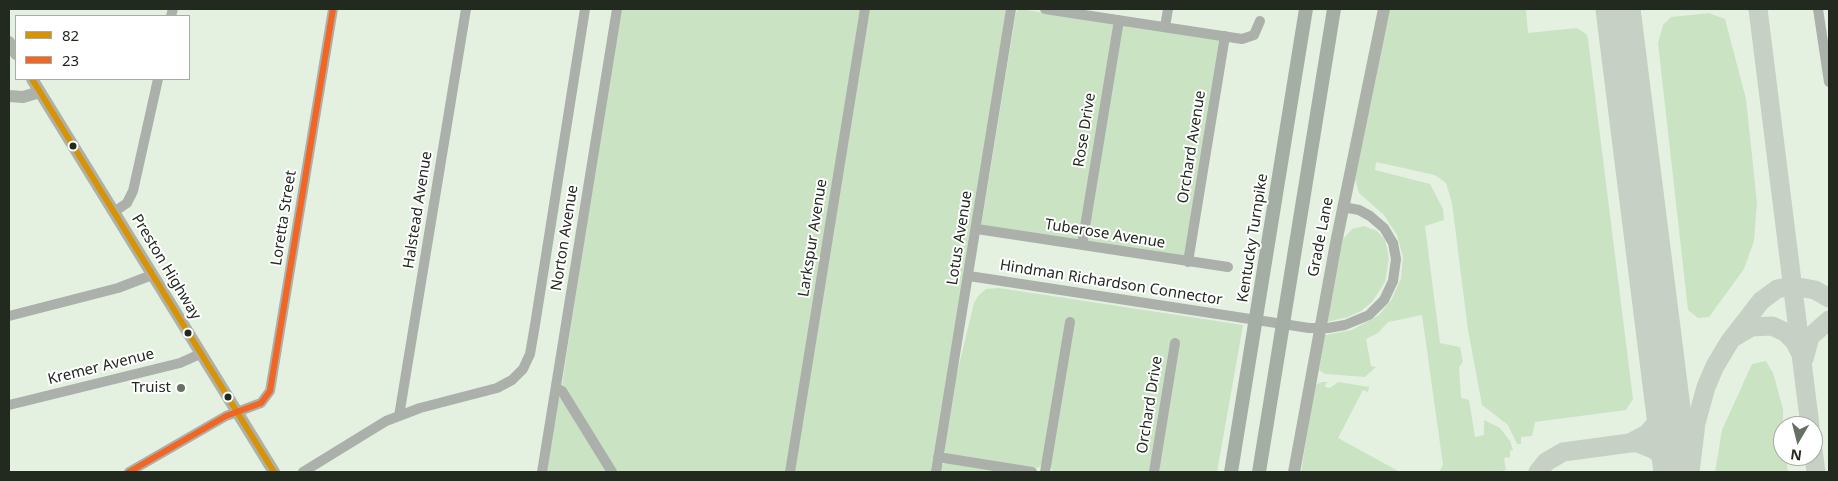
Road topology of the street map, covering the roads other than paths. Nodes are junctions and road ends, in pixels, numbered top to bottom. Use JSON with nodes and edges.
{"nodes":[{"id":1,"x":333,"y":9,"type":"edge"},
{"id":2,"x":466,"y":9,"type":"edge"},
{"id":3,"x":585,"y":9,"type":"edge"},
{"id":4,"x":617,"y":9,"type":"edge"},
{"id":5,"x":866,"y":9,"type":"edge"},
{"id":6,"x":1011,"y":9,"type":"edge"},
{"id":7,"x":1045,"y":9,"type":"edge"},
{"id":8,"x":1168,"y":9,"type":"edge"},
{"id":9,"x":1306,"y":9,"type":"edge"},
{"id":10,"x":1334,"y":9,"type":"edge"},
{"id":11,"x":1384,"y":9,"type":"edge"},
{"id":12,"x":1818,"y":9,"type":"edge"},
{"id":13,"x":1119,"y":20,"type":"junction"},
{"id":14,"x":1260,"y":22,"type":"dead end"},
{"id":15,"x":1165,"y":27,"type":"junction"},
{"id":16,"x":1225,"y":36,"type":"junction"},
{"id":17,"x":33,"y":80,"type":"edge"},
{"id":18,"x":158,"y":80,"type":"edge"},
{"id":19,"x":1829,"y":82,"type":"edge"},
{"id":20,"x":40,"y":92,"type":"junction"},
{"id":21,"x":9,"y":96,"type":"edge"},
{"id":22,"x":1343,"y":207,"type":"junction"},
{"id":23,"x":114,"y":212,"type":"junction"},
{"id":24,"x":977,"y":229,"type":"junction"},
{"id":25,"x":1082,"y":245,"type":"junction"},
{"id":26,"x":1188,"y":262,"type":"junction"},
{"id":27,"x":1228,"y":268,"type":"dead end"},
{"id":28,"x":152,"y":276,"type":"junction"},
{"id":29,"x":969,"y":276,"type":"junction"},
{"id":30,"x":9,"y":316,"type":"edge"},
{"id":31,"x":1070,"y":322,"type":"dead end"},
{"id":32,"x":1175,"y":343,"type":"dead end"},
{"id":33,"x":200,"y":354,"type":"junction"},
{"id":34,"x":556,"y":388,"type":"junction"},
{"id":35,"x":9,"y":405,"type":"edge"},
{"id":36,"x":237,"y":413,"type":"junction"},
{"id":37,"x":399,"y":416,"type":"junction"},
{"id":38,"x":938,"y":457,"type":"junction"},
{"id":39,"x":129,"y":472,"type":"edge"},
{"id":40,"x":274,"y":472,"type":"edge"},
{"id":41,"x":302,"y":472,"type":"edge"},
{"id":42,"x":542,"y":472,"type":"edge"},
{"id":43,"x":612,"y":472,"type":"edge"},
{"id":44,"x":790,"y":472,"type":"edge"},
{"id":45,"x":936,"y":472,"type":"edge"},
{"id":46,"x":1032,"y":472,"type":"edge"},
{"id":47,"x":1045,"y":472,"type":"edge"},
{"id":48,"x":1154,"y":472,"type":"edge"},
{"id":49,"x":1231,"y":472,"type":"edge"},
{"id":50,"x":1259,"y":472,"type":"edge"},
{"id":51,"x":1294,"y":472,"type":"edge"}],
"edges":[{"from":1,"to":36,"type":"street","name":"Loretta Street"},
{"from":2,"to":37,"type":"street","name":"Halstead Avenue"},
{"from":3,"to":37,"type":"street","name":"Norton Avenue"},
{"from":4,"to":34,"type":"street","name":"Norton Avenue"},
{"from":5,"to":44,"type":"street","name":"Larkspur Avenue"},
{"from":6,"to":24,"type":"street","name":"Lotus Avenue"},
{"from":7,"to":13,"type":"street"},
{"from":8,"to":15,"type":"street"},
{"from":9,"to":49,"type":"highway","name":"Kentucky Turnpike"},
{"from":10,"to":50,"type":"highway"},
{"from":11,"to":22,"type":"main road","name":"Grade Lane"},
{"from":12,"to":19,"type":"street"},
{"from":13,"to":15,"type":"street"},
{"from":13,"to":25,"type":"street","name":"Rose Drive"},
{"from":14,"to":16,"type":"street"},
{"from":15,"to":16,"type":"street"},
{"from":16,"to":26,"type":"street","name":"Orchard Avenue"},
{"from":17,"to":20,"type":"main road","name":"Preston Highway"},
{"from":18,"to":23,"type":"street"},
{"from":20,"to":21,"type":"main road"},
{"from":20,"to":23,"type":"main road","name":"Preston Highway"},
{"from":22,"to":29,"type":"street","name":"Hindman Richardson Connector"},
{"from":22,"to":51,"type":"main road","name":"Grade Lane"},
{"from":23,"to":28,"type":"main road","name":"Preston Highway"},
{"from":24,"to":25,"type":"street","name":"Tuberose Avenue"},
{"from":24,"to":29,"type":"street","name":"Lotus Avenue"},
{"from":25,"to":26,"type":"street","name":"Tuberose Avenue"},
{"from":26,"to":27,"type":"street","name":"Tuberose Avenue"},
{"from":28,"to":30,"type":"street"},
{"from":28,"to":33,"type":"main road","name":"Preston Highway"},
{"from":29,"to":38,"type":"street","name":"Lotus Avenue"},
{"from":31,"to":47,"type":"street"},
{"from":32,"to":48,"type":"street","name":"Orchard Drive"},
{"from":33,"to":35,"type":"street","name":"Kremer Avenue"},
{"from":33,"to":36,"type":"main road","name":"Preston Highway"},
{"from":34,"to":42,"type":"street","name":"Norton Avenue"},
{"from":34,"to":43,"type":"street"},
{"from":36,"to":39,"type":"street","name":"Loretta Street"},
{"from":36,"to":40,"type":"main road","name":"Preston Highway"},
{"from":37,"to":41,"type":"street","name":"Norton Avenue"},
{"from":38,"to":45,"type":"street","name":"Lotus Avenue"},
{"from":38,"to":46,"type":"street"}]}
